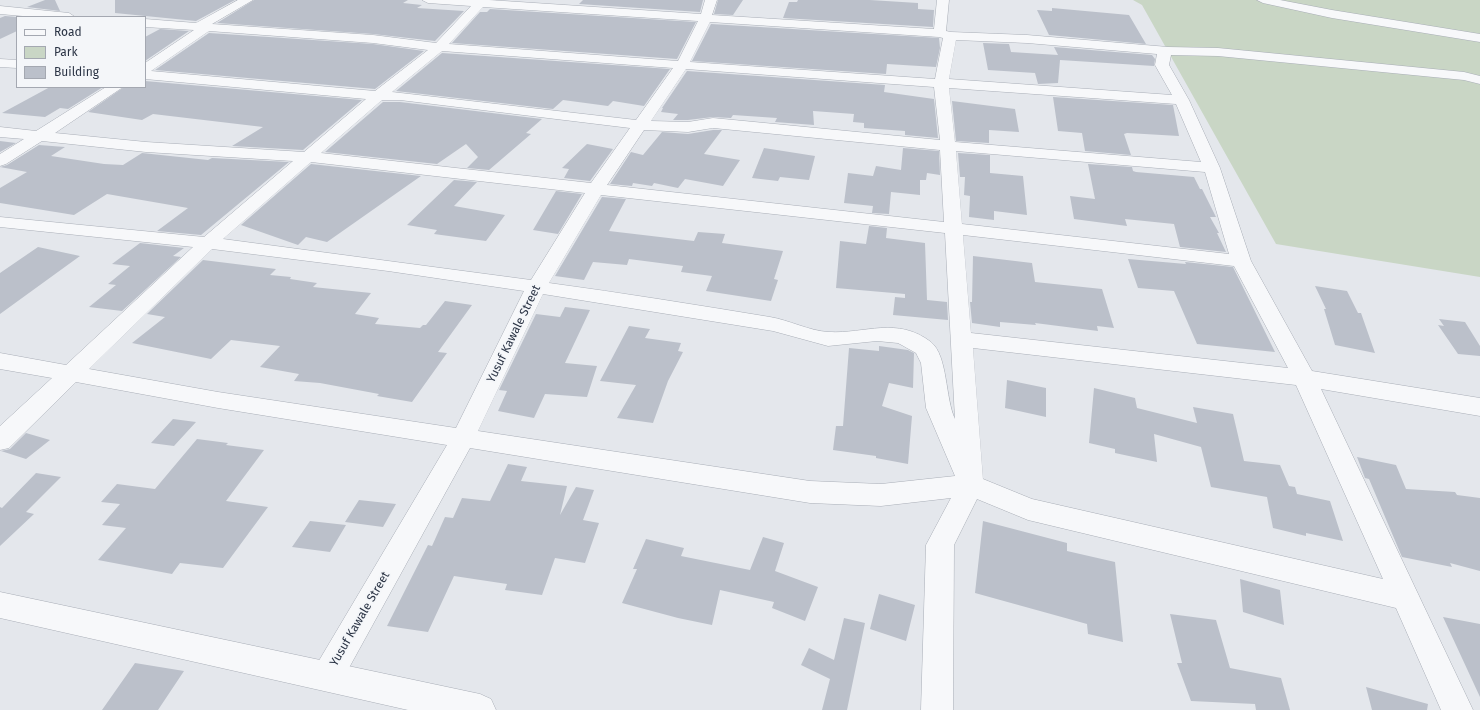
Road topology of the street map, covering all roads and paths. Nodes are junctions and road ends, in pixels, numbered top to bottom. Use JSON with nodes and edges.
{"nodes":[{"id":1,"x":38,"y":0,"type":"edge"},
{"id":2,"x":247,"y":0,"type":"edge"},
{"id":3,"x":428,"y":0,"type":"edge"},
{"id":4,"x":943,"y":0,"type":"edge"},
{"id":5,"x":1263,"y":0,"type":"edge"},
{"id":6,"x":481,"y":2,"type":"edge"},
{"id":7,"x":0,"y":10,"type":"edge"},
{"id":8,"x":708,"y":10,"type":"edge"},
{"id":9,"x":17,"y":11,"type":"junction"},
{"id":10,"x":60,"y":16,"type":"edge"},
{"id":11,"x":0,"y":18,"type":"edge"},
{"id":12,"x":146,"y":23,"type":"edge"},
{"id":13,"x":202,"y":27,"type":"junction"},
{"id":14,"x":945,"y":35,"type":"junction"},
{"id":15,"x":1480,"y":38,"type":"edge"},
{"id":16,"x":439,"y":47,"type":"junction"},
{"id":17,"x":1168,"y":51,"type":"junction"},
{"id":18,"x":0,"y":63,"type":"edge"},
{"id":19,"x":16,"y":64,"type":"edge"},
{"id":20,"x":682,"y":65,"type":"junction"},
{"id":21,"x":146,"y":68,"type":"edge"},
{"id":22,"x":146,"y":74,"type":"edge"},
{"id":23,"x":1480,"y":80,"type":"edge"},
{"id":24,"x":942,"y":84,"type":"junction"},
{"id":25,"x":114,"y":88,"type":"edge"},
{"id":26,"x":378,"y":96,"type":"junction"},
{"id":27,"x":1182,"y":100,"type":"junction"},
{"id":28,"x":641,"y":126,"type":"junction"},
{"id":29,"x":0,"y":132,"type":"edge"},
{"id":30,"x":39,"y":135,"type":"junction"},
{"id":31,"x":948,"y":146,"type":"junction"},
{"id":32,"x":310,"y":157,"type":"junction"},
{"id":33,"x":0,"y":161,"type":"edge"},
{"id":34,"x":1212,"y":168,"type":"junction"},
{"id":35,"x":596,"y":188,"type":"junction"},
{"id":36,"x":0,"y":222,"type":"edge"},
{"id":37,"x":953,"y":230,"type":"junction"},
{"id":38,"x":208,"y":243,"type":"junction"},
{"id":39,"x":1240,"y":261,"type":"junction"},
{"id":40,"x":536,"y":288,"type":"junction"},
{"id":41,"x":961,"y":339,"type":"junction"},
{"id":42,"x":0,"y":361,"type":"edge"},
{"id":43,"x":72,"y":374,"type":"junction"},
{"id":44,"x":1304,"y":378,"type":"junction"},
{"id":45,"x":1480,"y":407,"type":"edge"},
{"id":46,"x":463,"y":438,"type":"junction"},
{"id":47,"x":0,"y":441,"type":"edge"},
{"id":48,"x":971,"y":485,"type":"junction"},
{"id":49,"x":1406,"y":597,"type":"junction"},
{"id":50,"x":0,"y":605,"type":"edge"},
{"id":51,"x":328,"y":675,"type":"junction"},
{"id":52,"x":480,"y":710,"type":"edge"},
{"id":53,"x":937,"y":710,"type":"edge"},
{"id":54,"x":1457,"y":710,"type":"edge"}],
"edges":[{"from":1,"to":9,"type":"street"},
{"from":2,"to":13,"type":"street"},
{"from":3,"to":6,"type":"street"},
{"from":4,"to":14,"type":"street"},
{"from":5,"to":15,"type":"street"},
{"from":6,"to":8,"type":"street"},
{"from":6,"to":16,"type":"street"},
{"from":7,"to":9,"type":"street"},
{"from":8,"to":14,"type":"street"},
{"from":8,"to":20,"type":"street","name":"Yusuf Kawale Street"},
{"from":9,"to":10,"type":"street"},
{"from":9,"to":11,"type":"street"},
{"from":12,"to":13,"type":"street"},
{"from":13,"to":16,"type":"street"},
{"from":13,"to":21,"type":"street"},
{"from":14,"to":17,"type":"street"},
{"from":14,"to":24,"type":"street"},
{"from":16,"to":20,"type":"street"},
{"from":16,"to":26,"type":"street"},
{"from":17,"to":23,"type":"street"},
{"from":17,"to":27,"type":"street"},
{"from":18,"to":19,"type":"street"},
{"from":20,"to":24,"type":"street"},
{"from":20,"to":28,"type":"street","name":"Yusuf Kawale Street"},
{"from":22,"to":26,"type":"street"},
{"from":24,"to":27,"type":"street"},
{"from":24,"to":31,"type":"street"},
{"from":25,"to":30,"type":"street"},
{"from":26,"to":28,"type":"street"},
{"from":26,"to":32,"type":"street"},
{"from":27,"to":34,"type":"street"},
{"from":28,"to":31,"type":"street"},
{"from":28,"to":35,"type":"street","name":"Yusuf Kawale Street"},
{"from":29,"to":30,"type":"street"},
{"from":30,"to":32,"type":"street"},
{"from":30,"to":33,"type":"street"},
{"from":31,"to":34,"type":"street"},
{"from":31,"to":37,"type":"street"},
{"from":32,"to":35,"type":"street"},
{"from":32,"to":38,"type":"street"},
{"from":34,"to":39,"type":"street"},
{"from":35,"to":37,"type":"street"},
{"from":35,"to":40,"type":"street","name":"Yusuf Kawale Street"},
{"from":36,"to":38,"type":"street"},
{"from":37,"to":39,"type":"street"},
{"from":37,"to":41,"type":"street"},
{"from":38,"to":40,"type":"street"},
{"from":38,"to":43,"type":"street"},
{"from":39,"to":44,"type":"street"},
{"from":40,"to":46,"type":"street","name":"Yusuf Kawale Street"},
{"from":40,"to":48,"type":"street"},
{"from":41,"to":44,"type":"street"},
{"from":41,"to":48,"type":"street"},
{"from":42,"to":43,"type":"street"},
{"from":43,"to":46,"type":"street"},
{"from":43,"to":47,"type":"street"},
{"from":44,"to":45,"type":"street"},
{"from":44,"to":49,"type":"street"},
{"from":46,"to":48,"type":"street"},
{"from":46,"to":51,"type":"street","name":"Yusuf Kawale Street"},
{"from":48,"to":49,"type":"street"},
{"from":48,"to":53,"type":"street"},
{"from":49,"to":54,"type":"street"},
{"from":50,"to":51,"type":"street"},
{"from":51,"to":52,"type":"street"}]}
